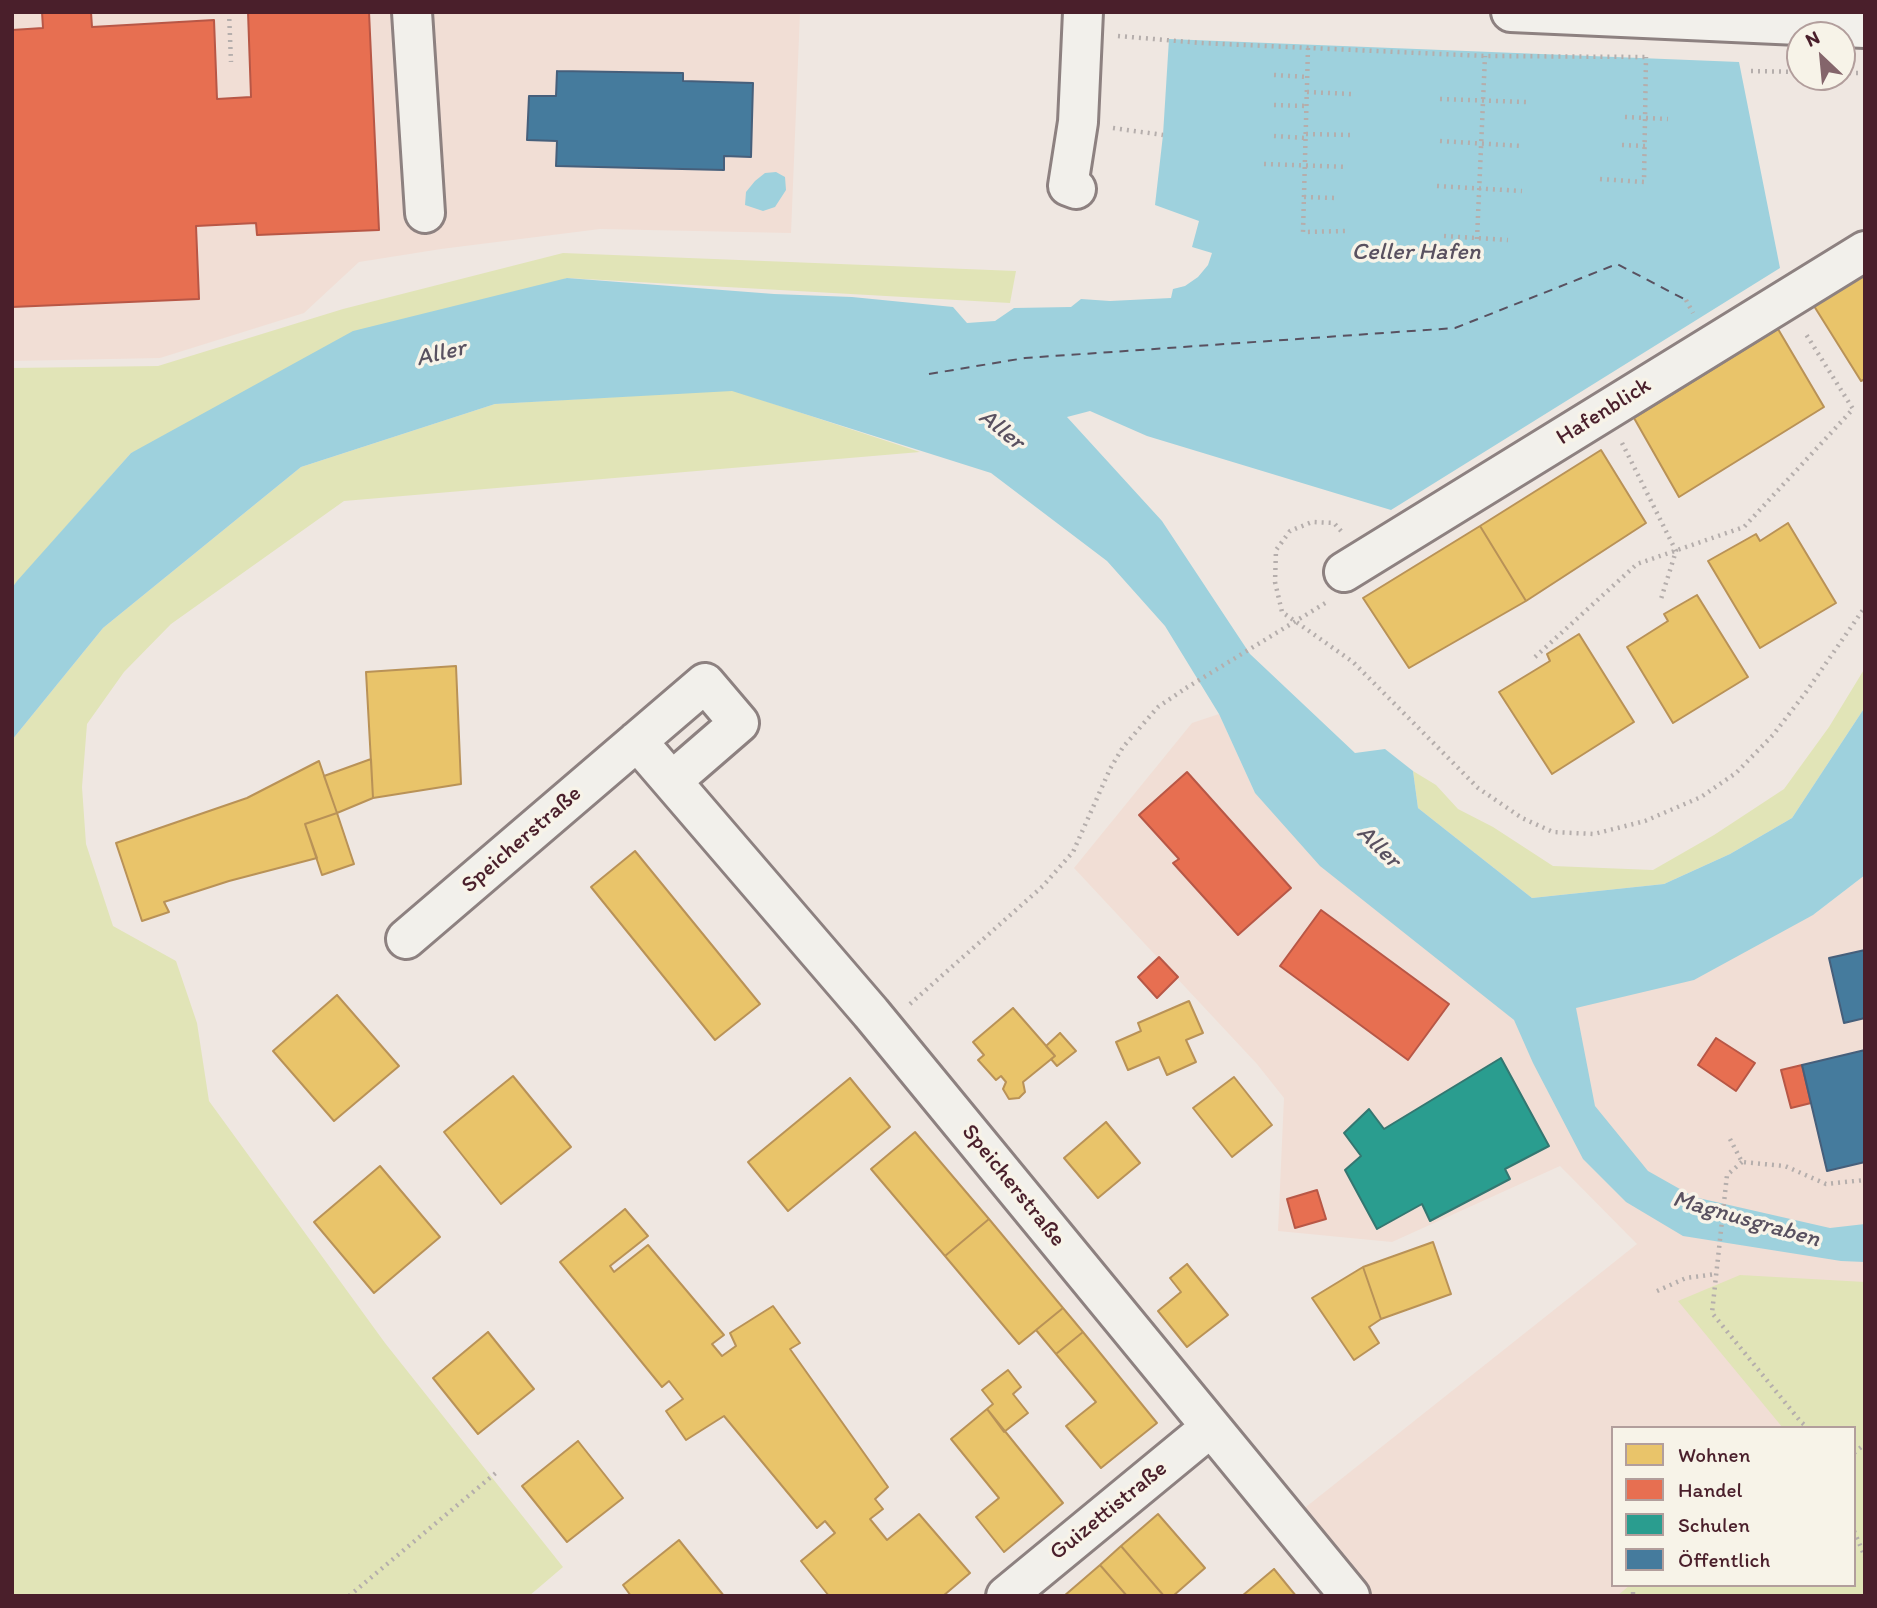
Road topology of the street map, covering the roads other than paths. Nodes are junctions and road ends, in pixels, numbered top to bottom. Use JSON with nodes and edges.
{"nodes":[{"id":1,"x":412,"y":12,"type":"edge"},
{"id":2,"x":1083,"y":12,"type":"edge"},
{"id":3,"x":1511,"y":12,"type":"edge"},
{"id":4,"x":1818,"y":19,"type":"edge"},
{"id":5,"x":1865,"y":28,"type":"edge"},
{"id":6,"x":1076,"y":190,"type":"dead end"},
{"id":7,"x":425,"y":214,"type":"dead end"},
{"id":8,"x":1865,"y":251,"type":"edge"},
{"id":9,"x":1335,"y":587,"type":"road end"},
{"id":10,"x":637,"y":741,"type":"junction"},
{"id":11,"x":672,"y":781,"type":"junction"},
{"id":12,"x":406,"y":939,"type":"dead end"},
{"id":13,"x":1211,"y":1427,"type":"junction"},
{"id":14,"x":1006,"y":1596,"type":"edge"},
{"id":15,"x":1350,"y":1596,"type":"edge"}],
"edges":[{"from":1,"to":7,"type":"street"},
{"from":2,"to":6,"type":"street"},
{"from":3,"to":4,"type":"street"},
{"from":4,"to":5,"type":"street"},
{"from":8,"to":9,"type":"street","name":"Hafenblick"},
{"from":10,"to":11,"type":"street","name":"Speicherstraße"},
{"from":10,"to":11,"type":"street","name":"Speicherstraße"},
{"from":10,"to":12,"type":"street","name":"Speicherstraße"},
{"from":11,"to":13,"type":"street","name":"Speicherstraße"},
{"from":13,"to":14,"type":"street","name":"Guizettistraße"},
{"from":13,"to":15,"type":"street","name":"Speicherstraße"}]}
